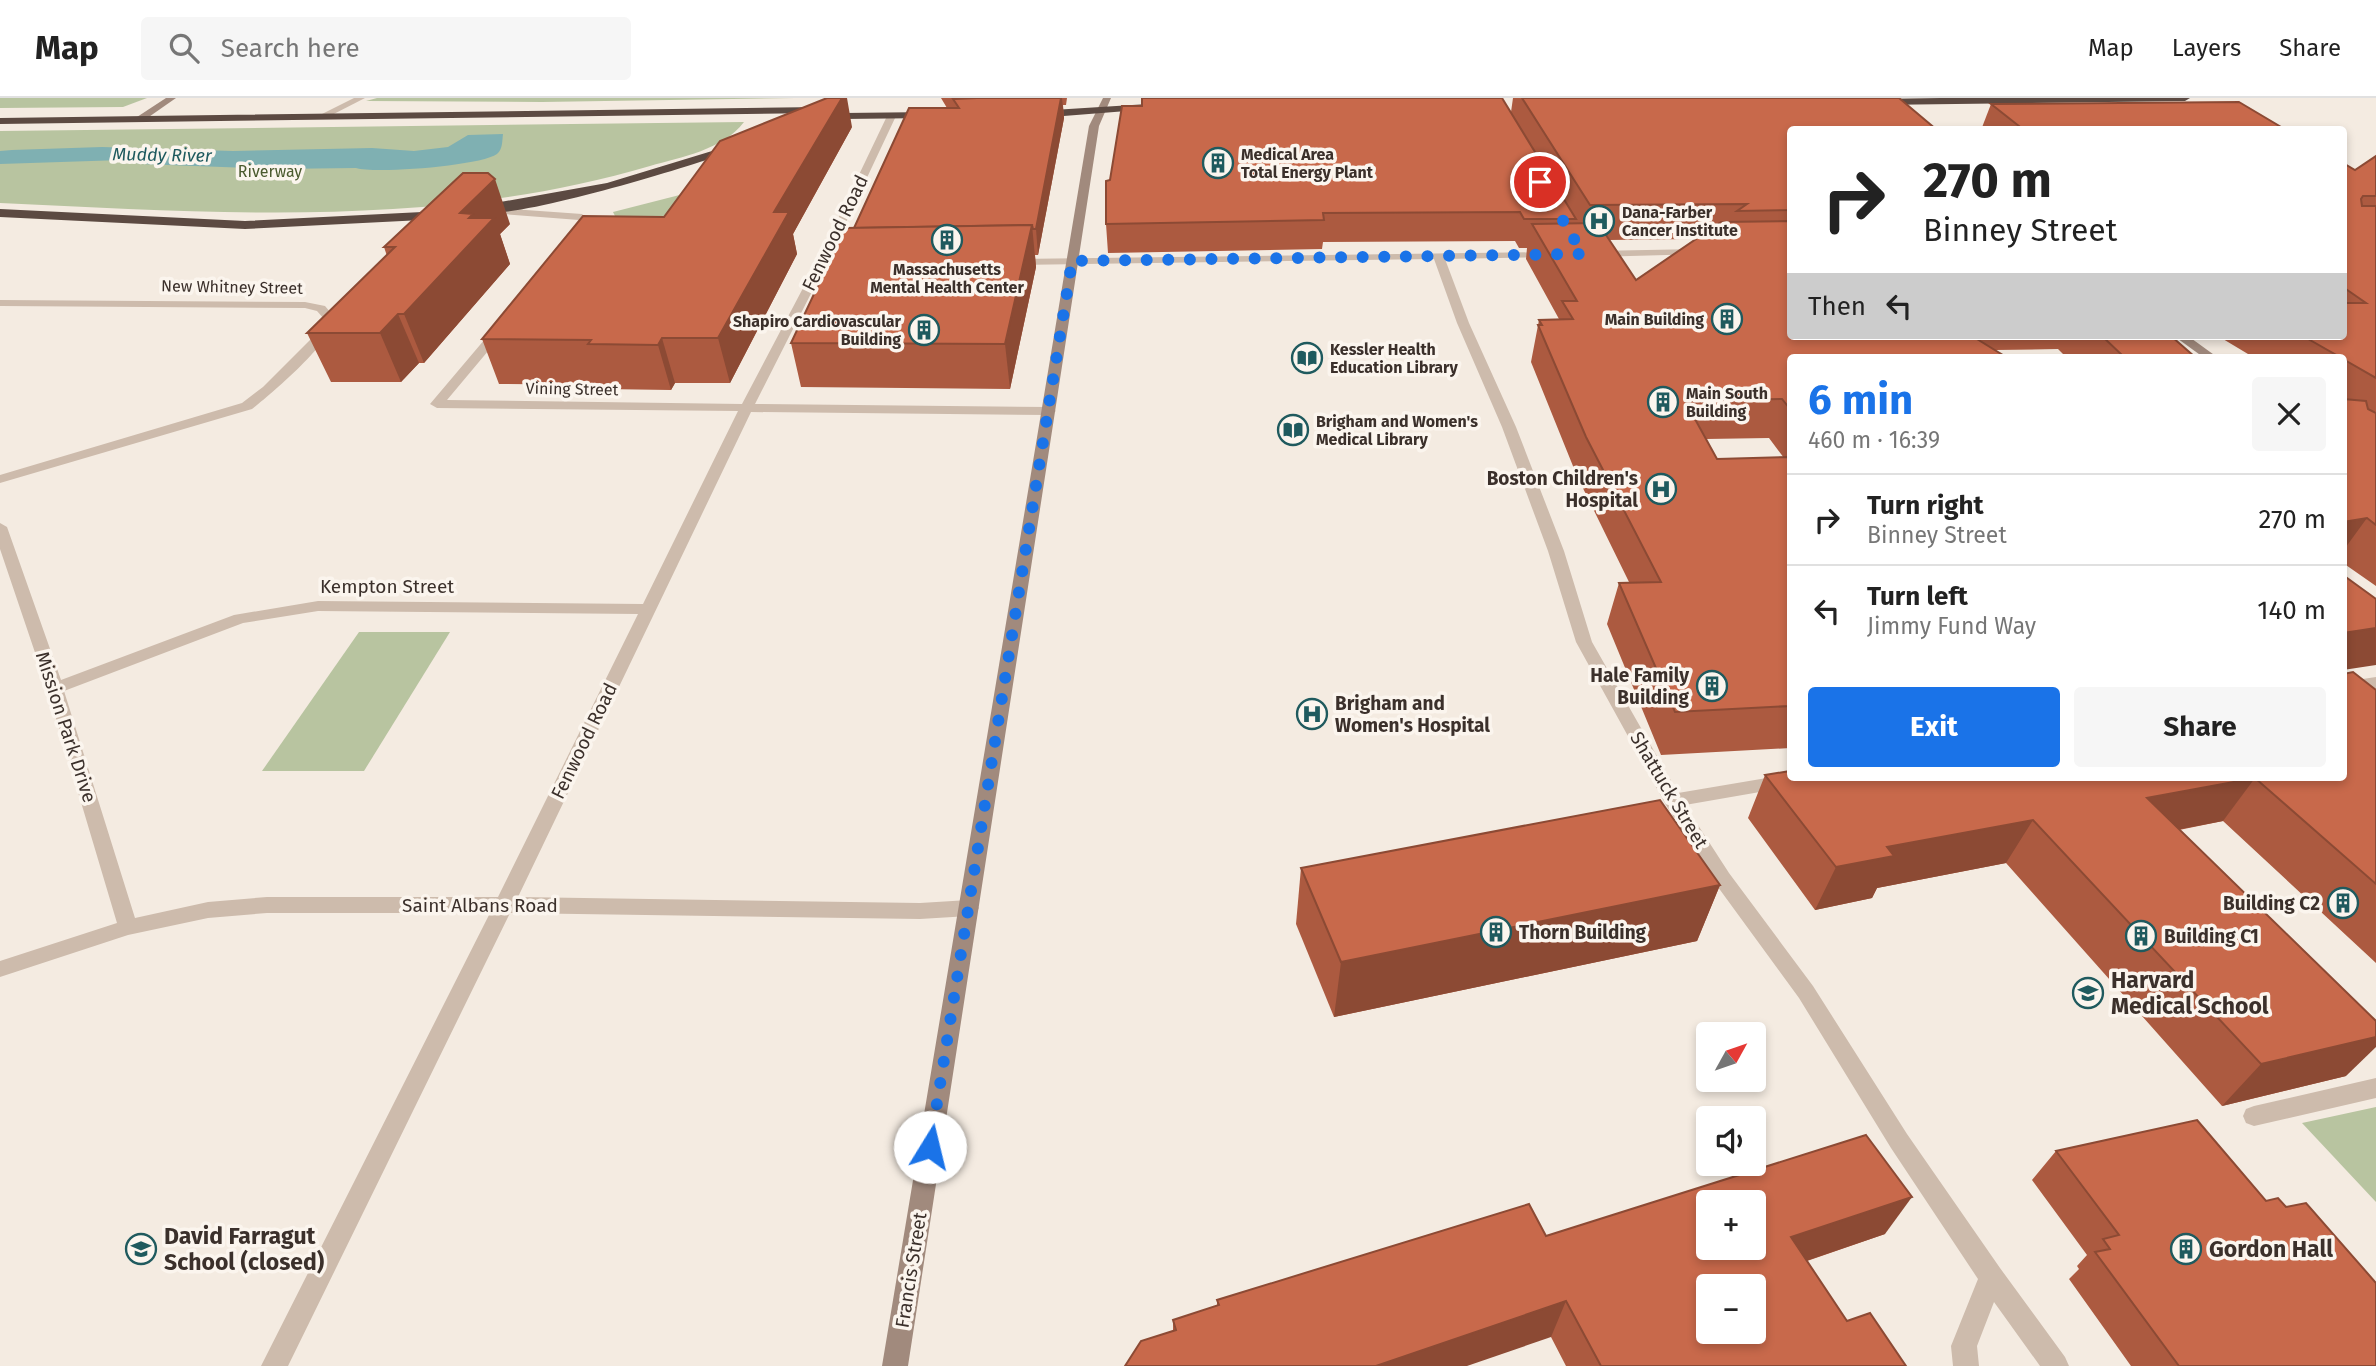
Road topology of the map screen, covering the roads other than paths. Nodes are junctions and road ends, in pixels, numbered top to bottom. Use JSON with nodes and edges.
{"nodes":[{"id":1,"x":172,"y":98,"type":"edge"},
{"id":2,"x":360,"y":98,"type":"edge"},
{"id":3,"x":2185,"y":98,"type":"edge"},
{"id":4,"x":834,"y":100,"type":"edge"},
{"id":5,"x":1889,"y":100,"type":"edge"},
{"id":6,"x":1868,"y":102,"type":"edge"},
{"id":7,"x":1104,"y":103,"type":"edge"},
{"id":8,"x":1164,"y":107,"type":"edge"},
{"id":9,"x":1026,"y":109,"type":"edge"},
{"id":10,"x":815,"y":111,"type":"junction"},
{"id":11,"x":1906,"y":113,"type":"edge"},
{"id":12,"x":891,"y":116,"type":"junction"},
{"id":13,"x":321,"y":117,"type":"junction"},
{"id":14,"x":140,"y":119,"type":"junction"},
{"id":15,"x":0,"y":121,"type":"edge"},
{"id":16,"x":786,"y":125,"type":"edge"},
{"id":17,"x":744,"y":143,"type":"edge"},
{"id":18,"x":481,"y":210,"type":"junction"},
{"id":19,"x":0,"y":213,"type":"edge"},
{"id":20,"x":574,"y":241,"type":"edge"},
{"id":21,"x":1709,"y":251,"type":"edge"},
{"id":22,"x":1565,"y":254,"type":"edge"},
{"id":23,"x":1583,"y":254,"type":"edge"},
{"id":24,"x":1438,"y":256,"type":"junction"},
{"id":25,"x":1072,"y":261,"type":"junction"},
{"id":26,"x":998,"y":262,"type":"edge"},
{"id":27,"x":0,"y":303,"type":"edge"},
{"id":28,"x":509,"y":318,"type":"edge"},
{"id":29,"x":2186,"y":340,"type":"edge"},
{"id":30,"x":2207,"y":354,"type":"edge"},
{"id":31,"x":746,"y":409,"type":"junction"},
{"id":32,"x":1049,"y":411,"type":"junction"},
{"id":33,"x":0,"y":479,"type":"edge"},
{"id":34,"x":0,"y":527,"type":"edge"},
{"id":35,"x":648,"y":610,"type":"junction"},
{"id":36,"x":2376,"y":683,"type":"edge"},
{"id":37,"x":2347,"y":687,"type":"edge"},
{"id":38,"x":55,"y":688,"type":"junction"},
{"id":39,"x":1788,"y":781,"type":"edge"},
{"id":40,"x":1673,"y":800,"type":"junction"},
{"id":41,"x":504,"y":905,"type":"junction"},
{"id":42,"x":969,"y":908,"type":"junction"},
{"id":43,"x":128,"y":927,"type":"junction"},
{"id":44,"x":0,"y":969,"type":"edge"},
{"id":45,"x":2376,"y":1088,"type":"edge"},
{"id":46,"x":2254,"y":1116,"type":"dead end"},
{"id":47,"x":1991,"y":1277,"type":"junction"},
{"id":48,"x":274,"y":1366,"type":"edge"},
{"id":49,"x":895,"y":1366,"type":"edge"},
{"id":50,"x":1966,"y":1366,"type":"edge"},
{"id":51,"x":2056,"y":1366,"type":"edge"}],
"edges":[{"from":1,"to":14,"type":"main road"},
{"from":2,"to":13,"type":"street"},
{"from":3,"to":5,"type":"highway"},
{"from":4,"to":10,"type":"highway"},
{"from":5,"to":6,"type":"highway"},
{"from":5,"to":11,"type":"main road"},
{"from":7,"to":8,"type":"highway"},
{"from":7,"to":9,"type":"highway"},
{"from":7,"to":25,"type":"main road","name":"Francis Street"},
{"from":10,"to":12,"type":"highway"},
{"from":10,"to":12,"type":"highway"},
{"from":10,"to":13,"type":"highway"},
{"from":10,"to":16,"type":"highway"},
{"from":12,"to":31,"type":"street","name":"Fenwood Road"},
{"from":13,"to":14,"type":"highway"},
{"from":14,"to":15,"type":"highway"},
{"from":17,"to":18,"type":"highway"},
{"from":18,"to":19,"type":"highway"},
{"from":18,"to":20,"type":"street"},
{"from":21,"to":23,"type":"street"},
{"from":22,"to":24,"type":"street"},
{"from":24,"to":25,"type":"street"},
{"from":24,"to":40,"type":"street","name":"Shattuck Street"},
{"from":25,"to":26,"type":"street"},
{"from":25,"to":32,"type":"main road","name":"Francis Street"},
{"from":27,"to":33,"type":"street","name":"New Whitney Street"},
{"from":28,"to":31,"type":"street","name":"Vining Street"},
{"from":29,"to":30,"type":"main road"},
{"from":31,"to":32,"type":"street","name":"Vining Street"},
{"from":31,"to":35,"type":"street","name":"Fenwood Road"},
{"from":32,"to":42,"type":"main road","name":"Francis Street"},
{"from":34,"to":38,"type":"street","name":"Mission Park Drive"},
{"from":35,"to":38,"type":"street","name":"Kempton Street"},
{"from":35,"to":41,"type":"street","name":"Fenwood Road"},
{"from":36,"to":37,"type":"street"},
{"from":38,"to":43,"type":"street","name":"Mission Park Drive"},
{"from":39,"to":40,"type":"street"},
{"from":40,"to":47,"type":"street","name":"Shattuck Street"},
{"from":41,"to":42,"type":"street","name":"Saint Albans Road"},
{"from":41,"to":43,"type":"street","name":"Saint Albans Road"},
{"from":41,"to":48,"type":"street","name":"Fenwood Road"},
{"from":42,"to":49,"type":"main road","name":"Francis Street"},
{"from":43,"to":44,"type":"street","name":"Saint Albans Road"},
{"from":45,"to":46,"type":"street"},
{"from":47,"to":50,"type":"street"},
{"from":47,"to":51,"type":"street","name":"Shattuck Street"}]}
